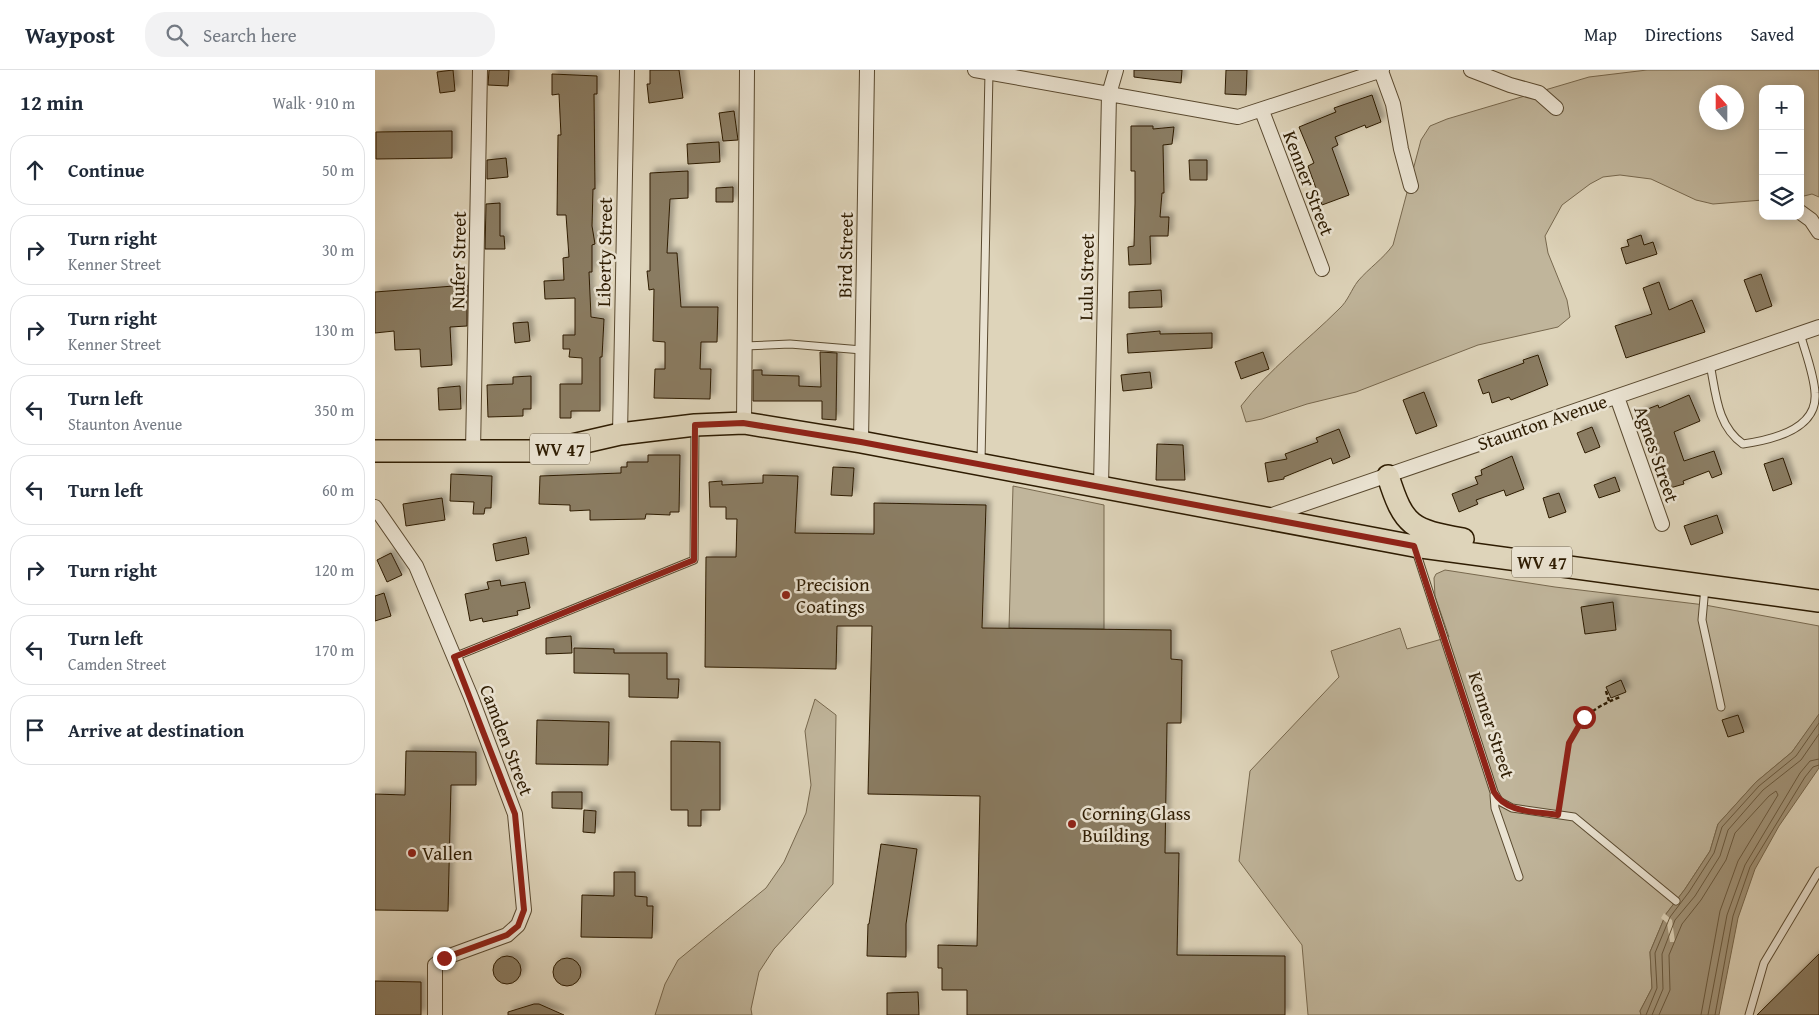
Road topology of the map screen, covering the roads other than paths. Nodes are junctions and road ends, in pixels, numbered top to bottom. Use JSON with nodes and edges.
{"nodes":[{"id":1,"x":480,"y":70,"type":"edge"},
{"id":2,"x":627,"y":70,"type":"edge"},
{"id":3,"x":747,"y":70,"type":"edge"},
{"id":4,"x":867,"y":70,"type":"edge"},
{"id":5,"x":1116,"y":70,"type":"edge"},
{"id":6,"x":1382,"y":70,"type":"edge"},
{"id":7,"x":1471,"y":70,"type":"edge"},
{"id":8,"x":982,"y":71,"type":"edge"},
{"id":9,"x":1109,"y":94,"type":"junction"},
{"id":10,"x":1556,"y":108,"type":"dead end"},
{"id":11,"x":1262,"y":110,"type":"junction"},
{"id":12,"x":1411,"y":186,"type":"dead end"},
{"id":13,"x":1804,"y":215,"type":"edge"},
{"id":14,"x":1819,"y":232,"type":"edge"},
{"id":15,"x":1322,"y":269,"type":"dead end"},
{"id":16,"x":1819,"y":326,"type":"edge"},
{"id":17,"x":1800,"y":333,"type":"junction"},
{"id":18,"x":744,"y":346,"type":"junction"},
{"id":19,"x":862,"y":350,"type":"junction"},
{"id":20,"x":1711,"y":364,"type":"junction"},
{"id":21,"x":1617,"y":396,"type":"junction"},
{"id":22,"x":743,"y":423,"type":"junction"},
{"id":23,"x":695,"y":425,"type":"junction"},
{"id":24,"x":620,"y":434,"type":"junction"},
{"id":25,"x":861,"y":442,"type":"junction"},
{"id":26,"x":375,"y":451,"type":"edge"},
{"id":27,"x":473,"y":452,"type":"junction"},
{"id":28,"x":981,"y":464,"type":"junction"},
{"id":29,"x":1388,"y":476,"type":"junction"},
{"id":30,"x":1101,"y":486,"type":"junction"},
{"id":31,"x":1397,"y":503,"type":"junction"},
{"id":32,"x":375,"y":507,"type":"edge"},
{"id":33,"x":1265,"y":517,"type":"junction"},
{"id":34,"x":1662,"y":524,"type":"dead end"},
{"id":35,"x":1386,"y":540,"type":"junction"},
{"id":36,"x":1414,"y":546,"type":"junction"},
{"id":37,"x":1564,"y":565,"type":"junction"},
{"id":38,"x":1705,"y":584,"type":"junction"},
{"id":39,"x":1819,"y":601,"type":"edge"},
{"id":40,"x":454,"y":657,"type":"junction"},
{"id":41,"x":1721,"y":707,"type":"dead end"},
{"id":42,"x":1494,"y":792,"type":"junction"},
{"id":43,"x":1819,"y":871,"type":"edge"},
{"id":44,"x":1519,"y":877,"type":"dead end"},
{"id":45,"x":1676,"y":901,"type":"dead end"},
{"id":46,"x":435,"y":1015,"type":"edge"},
{"id":47,"x":1749,"y":1015,"type":"edge"}],
"edges":[{"from":1,"to":27,"type":"street","name":"Nufer Street"},
{"from":2,"to":24,"type":"street","name":"Liberty Street"},
{"from":3,"to":18,"type":"street"},
{"from":4,"to":19,"type":"street","name":"Bird Street"},
{"from":5,"to":9,"type":"street","name":"Lulu Street"},
{"from":6,"to":11,"type":"street"},
{"from":6,"to":12,"type":"street"},
{"from":7,"to":10,"type":"street"},
{"from":8,"to":9,"type":"street"},
{"from":8,"to":28,"type":"lane"},
{"from":9,"to":11,"type":"street"},
{"from":9,"to":30,"type":"street","name":"Lulu Street"},
{"from":11,"to":15,"type":"street","name":"Kenner Street"},
{"from":13,"to":14,"type":"street"},
{"from":16,"to":17,"type":"street","name":"Staunton Avenue"},
{"from":17,"to":20,"type":"street","name":"Staunton Avenue"},
{"from":17,"to":20,"type":"lane"},
{"from":18,"to":19,"type":"lane"},
{"from":18,"to":22,"type":"street"},
{"from":19,"to":25,"type":"street","name":"Bird Street"},
{"from":20,"to":21,"type":"street","name":"Staunton Avenue"},
{"from":21,"to":29,"type":"street","name":"Staunton Avenue"},
{"from":21,"to":34,"type":"street","name":"Agnes Street"},
{"from":22,"to":23,"type":"main road","name":"Staunton Avenue","number":"WV 47"},
{"from":22,"to":25,"type":"main road","name":"Staunton Avenue","number":"WV 47"},
{"from":23,"to":24,"type":"main road","name":"Staunton Avenue","number":"WV 47"},
{"from":23,"to":40,"type":"lane"},
{"from":24,"to":27,"type":"main road","name":"Staunton Avenue","number":"WV 47"},
{"from":25,"to":28,"type":"main road","name":"Staunton Avenue","number":"WV 47"},
{"from":26,"to":27,"type":"main road","name":"Staunton Avenue","number":"WV 47"},
{"from":28,"to":30,"type":"main road","name":"Staunton Avenue","number":"WV 47"},
{"from":29,"to":31,"type":"main road"},
{"from":29,"to":33,"type":"street","name":"Staunton Avenue"},
{"from":30,"to":33,"type":"main road","name":"Staunton Avenue","number":"WV 47"},
{"from":31,"to":35,"type":"main road"},
{"from":31,"to":37,"type":"main road"},
{"from":32,"to":40,"type":"street","name":"Camden Street"},
{"from":33,"to":35,"type":"main road","name":"Staunton Avenue","number":"WV 47"},
{"from":35,"to":36,"type":"main road","name":"Staunton Avenue","number":"WV 47"},
{"from":36,"to":37,"type":"main road","name":"Staunton Avenue","number":"WV 47"},
{"from":36,"to":42,"type":"lane","name":"Kenner Street"},
{"from":37,"to":38,"type":"main road","name":"Staunton Avenue","number":"WV 47"},
{"from":38,"to":39,"type":"main road","name":"Staunton Avenue","number":"WV 47"},
{"from":38,"to":41,"type":"lane"},
{"from":40,"to":46,"type":"street","name":"Camden Street"},
{"from":42,"to":44,"type":"lane"},
{"from":42,"to":45,"type":"lane","name":"Kenner Street"},
{"from":43,"to":47,"type":"lane"}]}
